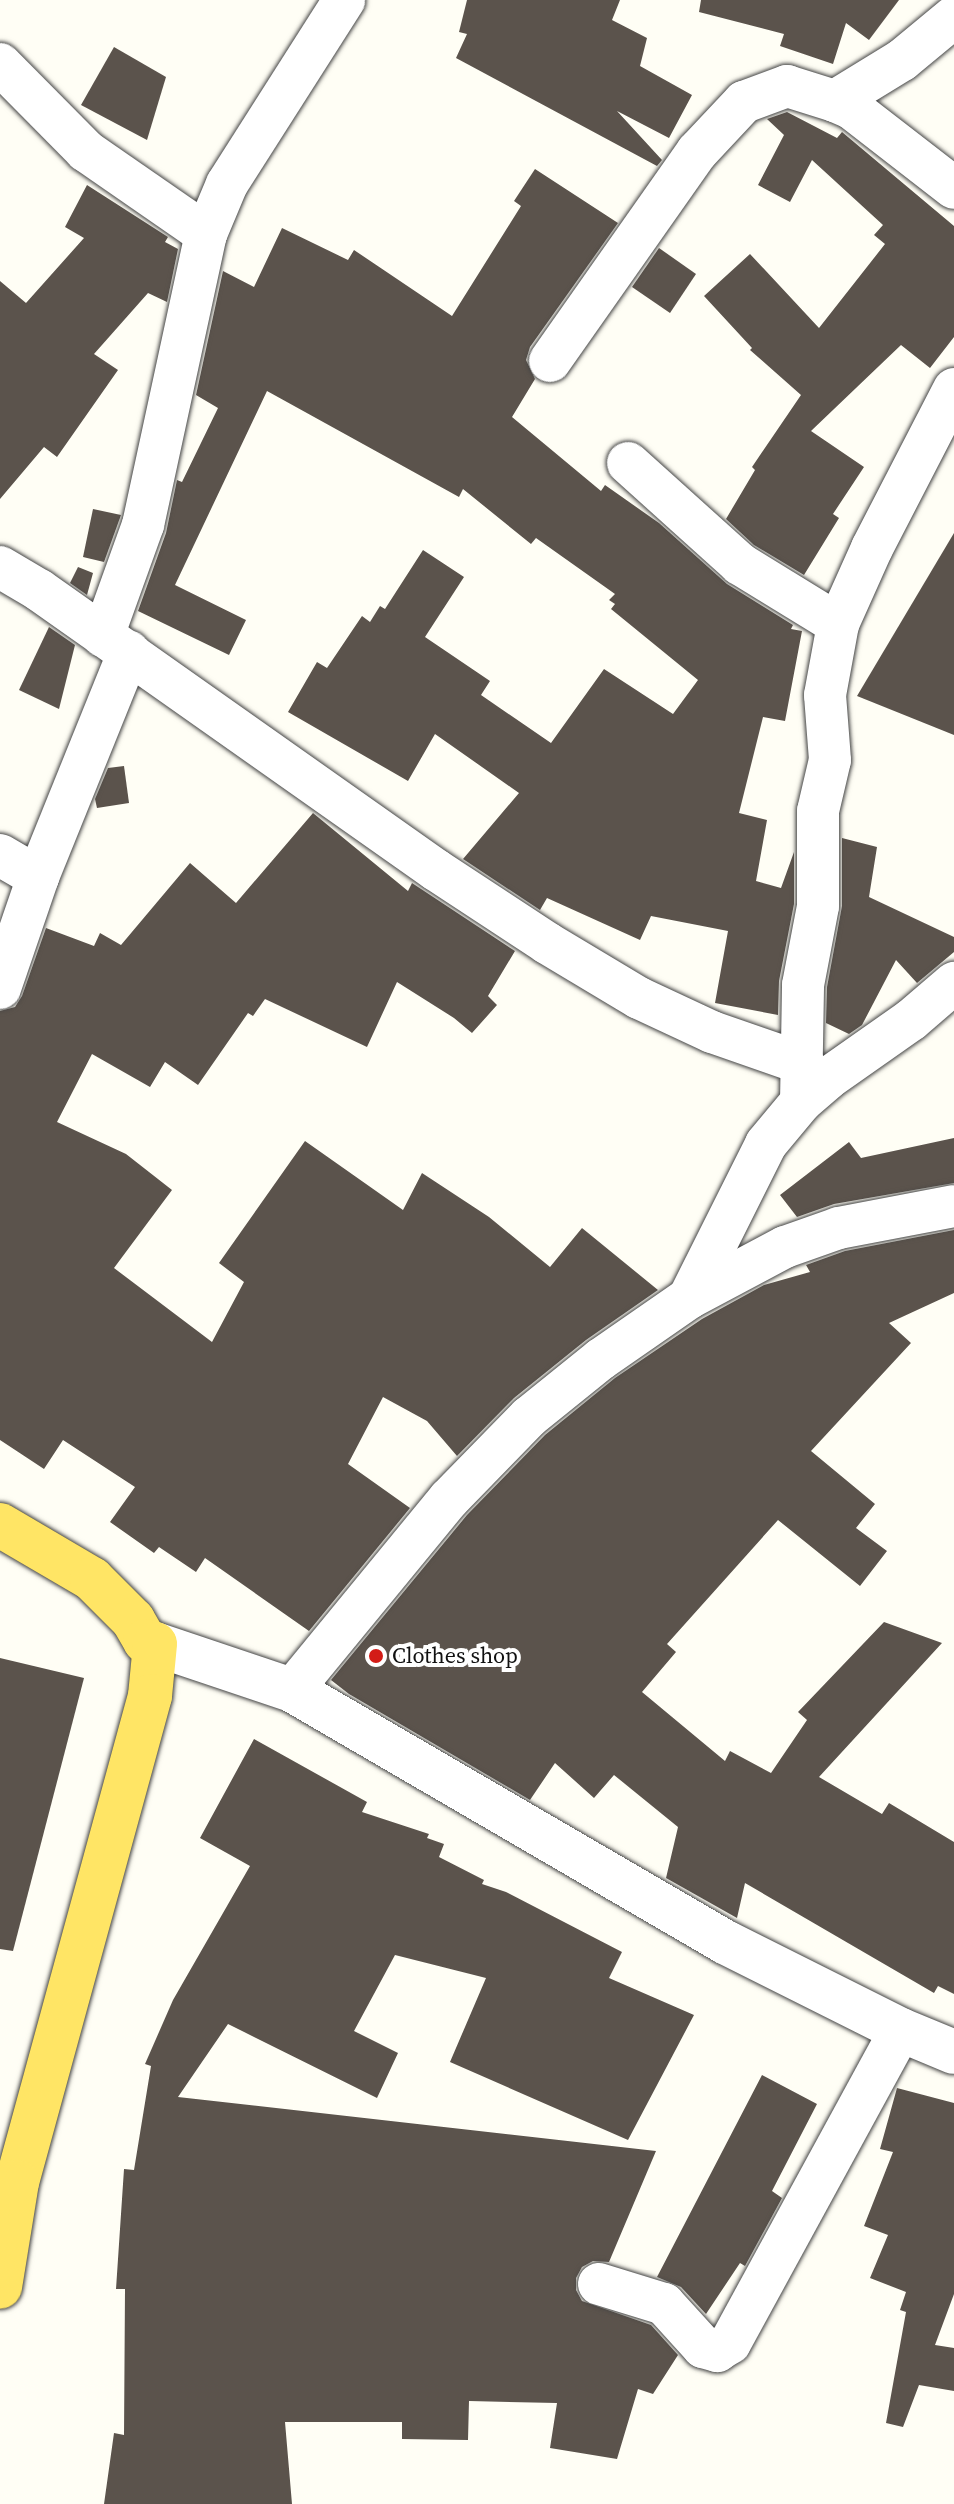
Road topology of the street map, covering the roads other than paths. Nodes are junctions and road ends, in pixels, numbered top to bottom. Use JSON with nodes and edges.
{"nodes":[{"id":1,"x":344,"y":0,"type":"edge"},
{"id":2,"x":954,"y":17,"type":"edge"},
{"id":3,"x":0,"y":64,"type":"edge"},
{"id":4,"x":835,"y":101,"type":"junction"},
{"id":5,"x":954,"y":188,"type":"edge"},
{"id":6,"x":206,"y":234,"type":"junction"},
{"id":7,"x":550,"y":361,"type":"dead end"},
{"id":8,"x":954,"y":389,"type":"edge"},
{"id":9,"x":628,"y":463,"type":"dead end"},
{"id":10,"x":0,"y":567,"type":"edge"},
{"id":11,"x":838,"y":624,"type":"junction"},
{"id":12,"x":116,"y":644,"type":"junction"},
{"id":13,"x":0,"y":855,"type":"edge"},
{"id":14,"x":38,"y":877,"type":"junction"},
{"id":15,"x":954,"y":983,"type":"edge"},
{"id":16,"x":0,"y":988,"type":"edge"},
{"id":17,"x":803,"y":1083,"type":"junction"},
{"id":18,"x":954,"y":1206,"type":"edge"},
{"id":19,"x":689,"y":1298,"type":"junction"},
{"id":20,"x":0,"y":1525,"type":"edge"},
{"id":21,"x":155,"y":1644,"type":"junction"},
{"id":22,"x":292,"y":1690,"type":"junction"},
{"id":23,"x":901,"y":2030,"type":"junction"},
{"id":24,"x":954,"y":2052,"type":"edge"},
{"id":25,"x":9,"y":2182,"type":"edge"},
{"id":26,"x":599,"y":2284,"type":"dead end"},
{"id":27,"x":0,"y":2287,"type":"edge"}],
"edges":[{"from":1,"to":6,"type":"street"},
{"from":2,"to":4,"type":"street"},
{"from":3,"to":6,"type":"street"},
{"from":4,"to":5,"type":"street"},
{"from":4,"to":7,"type":"street"},
{"from":6,"to":12,"type":"street"},
{"from":8,"to":11,"type":"street"},
{"from":9,"to":11,"type":"street"},
{"from":10,"to":12,"type":"street"},
{"from":11,"to":17,"type":"street"},
{"from":12,"to":14,"type":"street"},
{"from":12,"to":17,"type":"street"},
{"from":13,"to":14,"type":"street"},
{"from":14,"to":16,"type":"street"},
{"from":15,"to":17,"type":"street"},
{"from":17,"to":19,"type":"street"},
{"from":18,"to":19,"type":"street"},
{"from":19,"to":22,"type":"street"},
{"from":20,"to":21,"type":"main road"},
{"from":21,"to":22,"type":"street"},
{"from":21,"to":25,"type":"main road"},
{"from":22,"to":23,"type":"street"},
{"from":23,"to":24,"type":"street"},
{"from":23,"to":26,"type":"street"},
{"from":25,"to":27,"type":"main road"}]}
